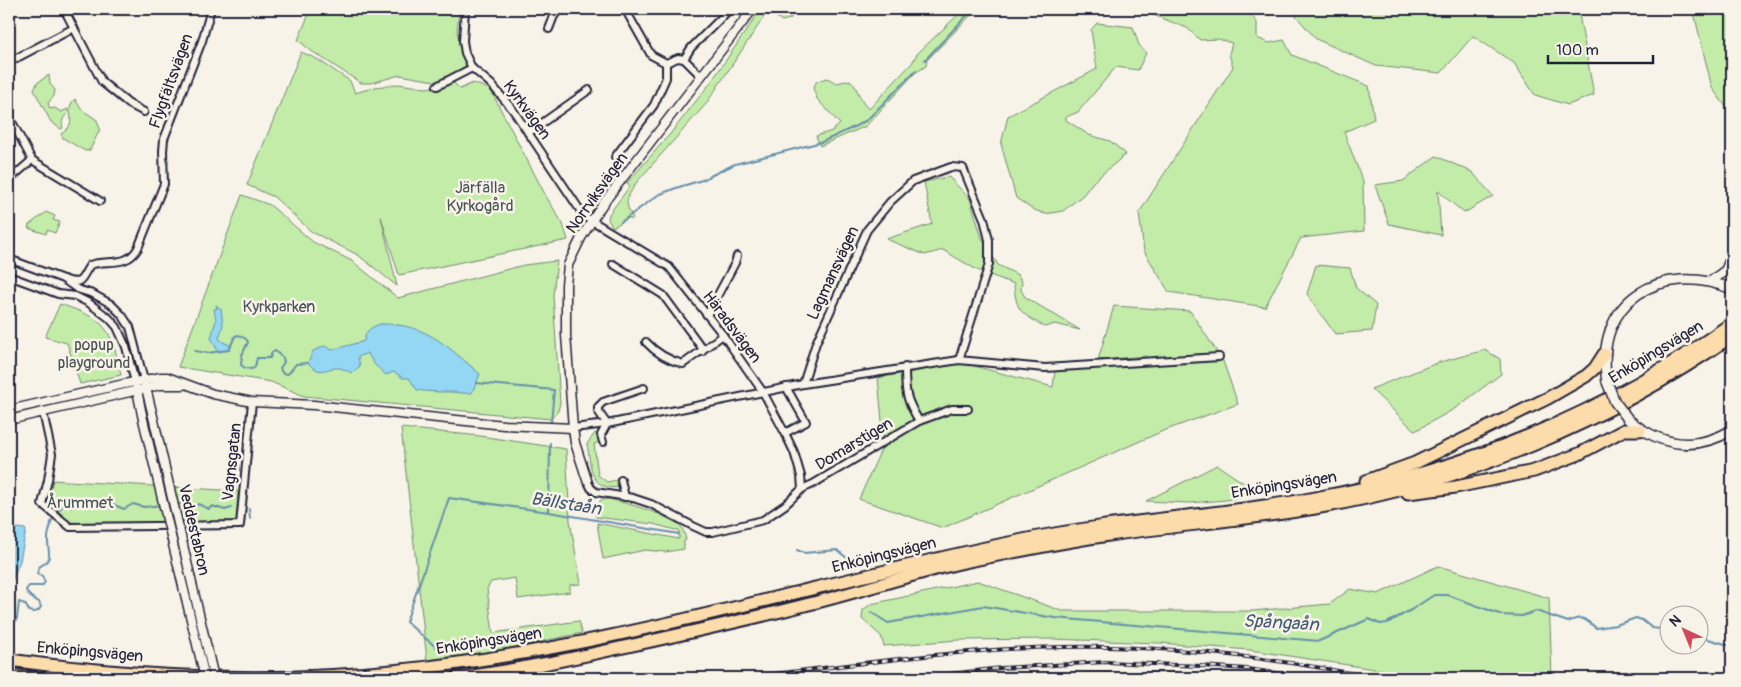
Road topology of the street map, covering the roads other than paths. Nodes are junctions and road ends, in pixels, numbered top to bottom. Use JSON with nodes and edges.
{"nodes":[{"id":1,"x":64,"y":9,"type":"edge"},
{"id":2,"x":211,"y":9,"type":"edge"},
{"id":3,"x":465,"y":9,"type":"edge"},
{"id":4,"x":560,"y":9,"type":"edge"},
{"id":5,"x":625,"y":9,"type":"edge"},
{"id":6,"x":730,"y":9,"type":"edge"},
{"id":7,"x":753,"y":9,"type":"edge"},
{"id":8,"x":74,"y":28,"type":"junction"},
{"id":9,"x":549,"y":28,"type":"dead end"},
{"id":10,"x":684,"y":59,"type":"junction"},
{"id":11,"x":9,"y":62,"type":"edge"},
{"id":12,"x":666,"y":63,"type":"junction"},
{"id":13,"x":472,"y":68,"type":"junction"},
{"id":14,"x":701,"y":76,"type":"junction"},
{"id":15,"x":437,"y":86,"type":"dead end"},
{"id":16,"x":589,"y":90,"type":"dead end"},
{"id":17,"x":144,"y":112,"type":"dead end"},
{"id":18,"x":9,"y":116,"type":"edge"},
{"id":19,"x":528,"y":133,"type":"junction"},
{"id":20,"x":615,"y":157,"type":"dead end"},
{"id":21,"x":32,"y":160,"type":"junction"},
{"id":22,"x":9,"y":180,"type":"edge"},
{"id":23,"x":100,"y":201,"type":"dead end"},
{"id":24,"x":591,"y":220,"type":"junction"},
{"id":25,"x":1732,"y":255,"type":"edge"},
{"id":26,"x":737,"y":256,"type":"dead end"},
{"id":27,"x":9,"y":259,"type":"edge"},
{"id":28,"x":613,"y":264,"type":"dead end"},
{"id":29,"x":9,"y":276,"type":"edge"},
{"id":30,"x":63,"y":279,"type":"junction"},
{"id":31,"x":1710,"y":282,"type":"junction"},
{"id":32,"x":1732,"y":289,"type":"edge"},
{"id":33,"x":76,"y":292,"type":"junction"},
{"id":34,"x":707,"y":315,"type":"junction"},
{"id":35,"x":1732,"y":323,"type":"edge"},
{"id":36,"x":723,"y":335,"type":"junction"},
{"id":37,"x":1732,"y":336,"type":"edge"},
{"id":38,"x":646,"y":342,"type":"dead end"},
{"id":39,"x":702,"y":352,"type":"junction"},
{"id":40,"x":1604,"y":354,"type":"junction"},
{"id":41,"x":1219,"y":357,"type":"dead end"},
{"id":42,"x":959,"y":360,"type":"junction"},
{"id":43,"x":905,"y":367,"type":"junction"},
{"id":44,"x":145,"y":384,"type":"junction"},
{"id":45,"x":803,"y":384,"type":"junction"},
{"id":46,"x":136,"y":386,"type":"junction"},
{"id":47,"x":786,"y":387,"type":"junction"},
{"id":48,"x":644,"y":388,"type":"dead end"},
{"id":49,"x":763,"y":392,"type":"junction"},
{"id":50,"x":252,"y":402,"type":"junction"},
{"id":51,"x":968,"y":409,"type":"dead end"},
{"id":52,"x":9,"y":410,"type":"edge"},
{"id":53,"x":43,"y":412,"type":"junction"},
{"id":54,"x":9,"y":420,"type":"edge"},
{"id":55,"x":919,"y":421,"type":"junction"},
{"id":56,"x":606,"y":424,"type":"junction"},
{"id":57,"x":573,"y":428,"type":"junction"},
{"id":58,"x":1640,"y":430,"type":"junction"},
{"id":59,"x":1732,"y":430,"type":"edge"},
{"id":60,"x":785,"y":433,"type":"junction"},
{"id":61,"x":603,"y":442,"type":"dead end"},
{"id":62,"x":587,"y":480,"type":"joint"},
{"id":63,"x":621,"y":480,"type":"dead end"},
{"id":64,"x":802,"y":489,"type":"junction"},
{"id":65,"x":625,"y":497,"type":"junction"},
{"id":66,"x":1314,"y":498,"type":"junction"},
{"id":67,"x":1359,"y":500,"type":"junction"},
{"id":68,"x":9,"y":660,"type":"edge"},
{"id":69,"x":9,"y":675,"type":"edge"},
{"id":70,"x":34,"y":678,"type":"edge"},
{"id":71,"x":205,"y":678,"type":"edge"},
{"id":72,"x":214,"y":678,"type":"edge"},
{"id":73,"x":456,"y":678,"type":"edge"}],
"edges":[{"from":1,"to":8,"type":"street"},
{"from":2,"to":30,"type":"street","name":"Flygfältsvägen"},
{"from":3,"to":13,"type":"street","name":"Kyrkvägen"},
{"from":4,"to":9,"type":"street"},
{"from":5,"to":12,"type":"street"},
{"from":6,"to":10,"type":"street"},
{"from":7,"to":14,"type":"street","name":"Norrviksvägen"},
{"from":8,"to":11,"type":"street"},
{"from":8,"to":17,"type":"street"},
{"from":10,"to":12,"type":"street"},
{"from":10,"to":14,"type":"street"},
{"from":12,"to":20,"type":"street"},
{"from":13,"to":15,"type":"street"},
{"from":13,"to":19,"type":"street","name":"Kyrkvägen"},
{"from":14,"to":24,"type":"street","name":"Norrviksvägen"},
{"from":16,"to":19,"type":"street"},
{"from":18,"to":21,"type":"street"},
{"from":19,"to":24,"type":"street","name":"Kyrkvägen"},
{"from":21,"to":22,"type":"street"},
{"from":21,"to":23,"type":"street"},
{"from":24,"to":34,"type":"street","name":"Häradsvägen"},
{"from":24,"to":57,"type":"street","name":"Norrviksvägen"},
{"from":25,"to":31,"type":"main road"},
{"from":26,"to":34,"type":"street"},
{"from":27,"to":30,"type":"street"},
{"from":28,"to":39,"type":"street"},
{"from":29,"to":33,"type":"street"},
{"from":30,"to":33,"type":"street"},
{"from":31,"to":32,"type":"main road"},
{"from":31,"to":40,"type":"main road"},
{"from":33,"to":44,"type":"street"},
{"from":33,"to":46,"type":"street"},
{"from":34,"to":36,"type":"street","name":"Häradsvägen"},
{"from":35,"to":66,"type":"highway","name":"Enköpingsvägen"},
{"from":36,"to":39,"type":"street"},
{"from":36,"to":49,"type":"street","name":"Häradsvägen"},
{"from":37,"to":67,"type":"highway","name":"Enköpingsvägen"},
{"from":38,"to":39,"type":"street"},
{"from":40,"to":58,"type":"main road","bridge":true},
{"from":40,"to":66,"type":"highway"},
{"from":41,"to":42,"type":"street"},
{"from":42,"to":43,"type":"street"},
{"from":42,"to":45,"type":"street","name":"Lagmansvägen"},
{"from":43,"to":45,"type":"street"},
{"from":43,"to":55,"type":"street"},
{"from":44,"to":46,"type":"street"},
{"from":44,"to":50,"type":"street"},
{"from":44,"to":72,"type":"street","name":"Veddestabron","bridge":true},
{"from":45,"to":47,"type":"street"},
{"from":46,"to":52,"type":"street"},
{"from":46,"to":53,"type":"street"},
{"from":46,"to":71,"type":"street","name":"Veddestabron","bridge":true},
{"from":47,"to":49,"type":"street"},
{"from":47,"to":60,"type":"street"},
{"from":48,"to":56,"type":"street"},
{"from":49,"to":56,"type":"street"},
{"from":49,"to":60,"type":"street","name":"Häradsvägen"},
{"from":50,"to":53,"type":"street","name":"Vagnsgatan"},
{"from":50,"to":57,"type":"street"},
{"from":51,"to":55,"type":"street","name":"Domarstigen"},
{"from":53,"to":54,"type":"street"},
{"from":55,"to":64,"type":"street","name":"Domarstigen"},
{"from":56,"to":57,"type":"street"},
{"from":56,"to":61,"type":"street"},
{"from":57,"to":62,"type":"street","name":"Norrviksvägen"},
{"from":58,"to":59,"type":"main road"},
{"from":58,"to":67,"type":"highway"},
{"from":60,"to":64,"type":"street","name":"Häradsvägen"},
{"from":62,"to":65,"type":"street","name":"Domarstigen"},
{"from":63,"to":65,"type":"street"},
{"from":64,"to":65,"type":"street","name":"Domarstigen"},
{"from":66,"to":68,"type":"highway","name":"Enköpingsvägen"},
{"from":67,"to":73,"type":"highway","name":"Enköpingsvägen"},
{"from":69,"to":70,"type":"highway","name":"Enköpingsvägen"}]}
